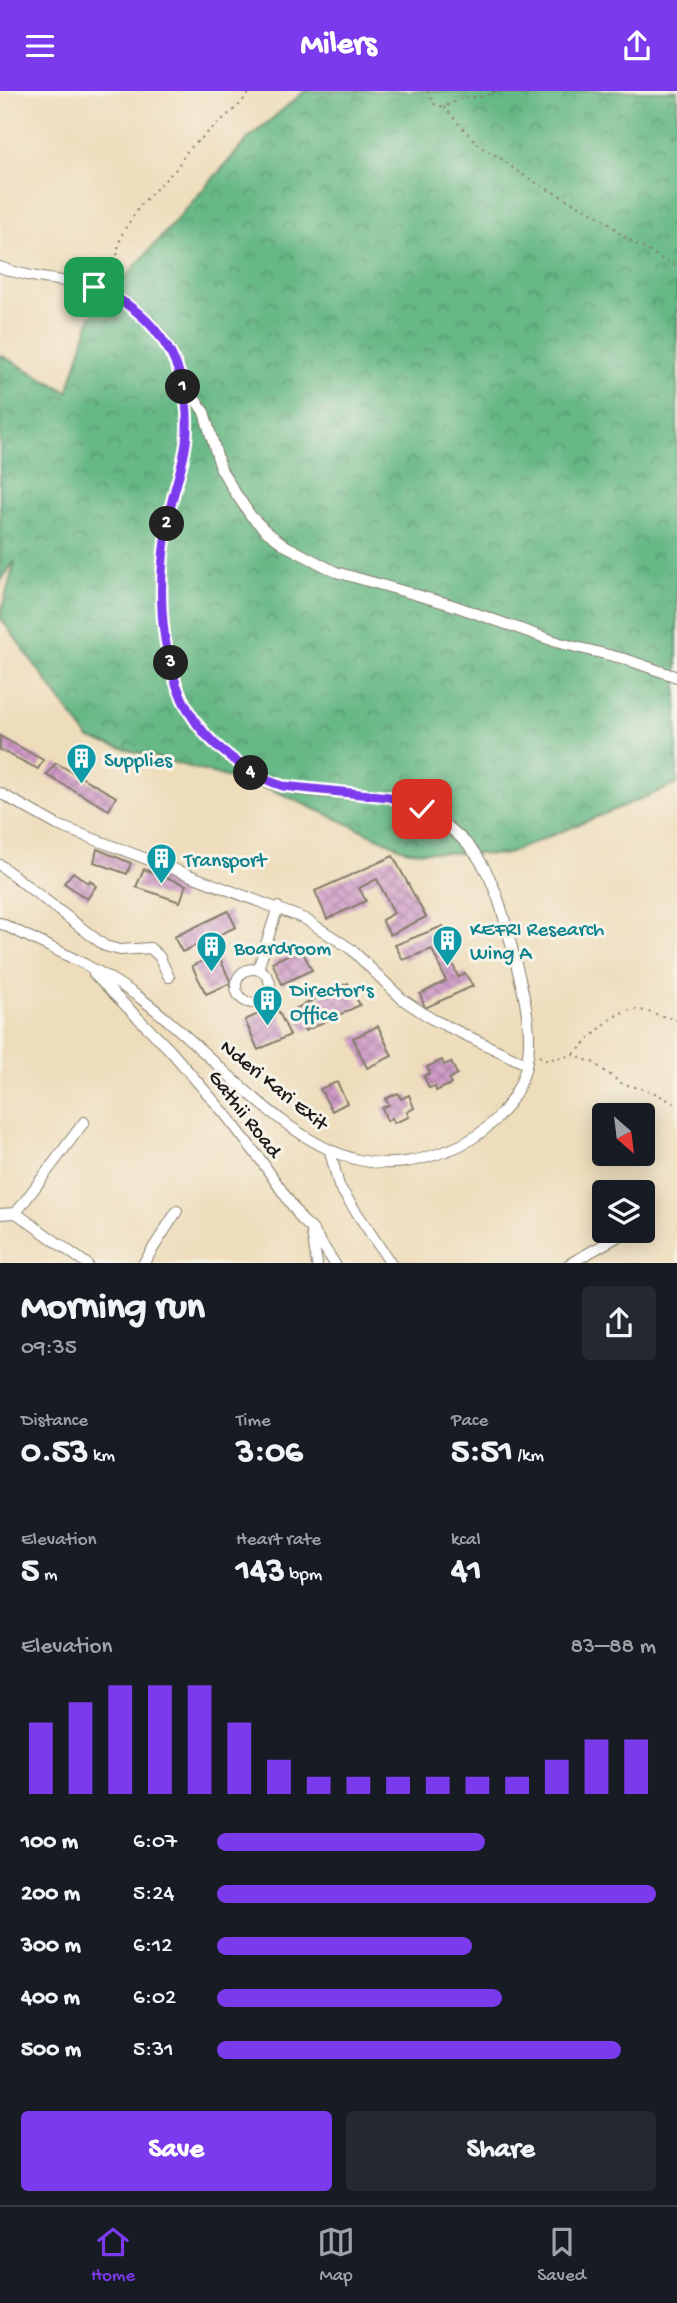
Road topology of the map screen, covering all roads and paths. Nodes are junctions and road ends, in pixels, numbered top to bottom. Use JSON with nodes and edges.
{"nodes":[{"id":1,"x":251,"y":91,"type":"edge"},
{"id":2,"x":428,"y":91,"type":"edge"},
{"id":3,"x":533,"y":91,"type":"edge"},
{"id":4,"x":444,"y":107,"type":"junction"},
{"id":5,"x":677,"y":266,"type":"edge"},
{"id":6,"x":0,"y":267,"type":"edge"},
{"id":7,"x":94,"y":287,"type":"junction"},
{"id":8,"x":182,"y":382,"type":"junction"},
{"id":9,"x":677,"y":677,"type":"edge"},
{"id":10,"x":0,"y":793,"type":"edge"},
{"id":11,"x":0,"y":865,"type":"edge"},
{"id":12,"x":278,"y":907,"type":"junction"},
{"id":13,"x":0,"y":923,"type":"edge"},
{"id":14,"x":86,"y":966,"type":"junction"},
{"id":15,"x":258,"y":969,"type":"dead end"},
{"id":16,"x":169,"y":977,"type":"dead end"},
{"id":17,"x":677,"y":1020,"type":"edge"},
{"id":18,"x":529,"y":1049,"type":"junction"},
{"id":19,"x":573,"y":1055,"type":"junction"},
{"id":20,"x":526,"y":1064,"type":"junction"},
{"id":21,"x":677,"y":1105,"type":"edge"},
{"id":22,"x":83,"y":1122,"type":"dead end"},
{"id":23,"x":330,"y":1151,"type":"junction"},
{"id":24,"x":177,"y":1211,"type":"dead end"},
{"id":25,"x":16,"y":1213,"type":"junction"},
{"id":26,"x":0,"y":1214,"type":"edge"},
{"id":27,"x":312,"y":1229,"type":"junction"},
{"id":28,"x":606,"y":1243,"type":"edge"},
{"id":29,"x":88,"y":1263,"type":"edge"},
{"id":30,"x":143,"y":1263,"type":"edge"},
{"id":31,"x":317,"y":1263,"type":"edge"},
{"id":32,"x":335,"y":1263,"type":"edge"},
{"id":33,"x":391,"y":1263,"type":"edge"},
{"id":34,"x":569,"y":1263,"type":"edge"}],
"edges":[{"from":1,"to":7,"type":"path"},
{"from":2,"to":4,"type":"path"},
{"from":3,"to":4,"type":"path"},
{"from":4,"to":5,"type":"path"},
{"from":6,"to":7,"type":"street","name":"Nderi Kari Exit"},
{"from":7,"to":8,"type":"street","name":"Nderi Kari Exit"},
{"from":8,"to":9,"type":"street"},
{"from":8,"to":18,"type":"street","name":"Nderi Kari Exit"},
{"from":10,"to":12,"type":"street"},
{"from":11,"to":16,"type":"street"},
{"from":12,"to":15,"type":"street"},
{"from":12,"to":20,"type":"street"},
{"from":13,"to":14,"type":"street","name":"Nderi Kari Exit"},
{"from":14,"to":23,"type":"street","name":"Nderi Kari Exit"},
{"from":14,"to":27,"type":"street","name":"Gathii Road"},
{"from":17,"to":19,"type":"path"},
{"from":18,"to":19,"type":"path"},
{"from":18,"to":20,"type":"street","name":"Nderi Kari Exit"},
{"from":19,"to":21,"type":"path"},
{"from":20,"to":23,"type":"street","name":"Nderi Kari Exit"},
{"from":22,"to":25,"type":"street"},
{"from":23,"to":33,"type":"street"},
{"from":24,"to":30,"type":"street"},
{"from":25,"to":26,"type":"street"},
{"from":25,"to":29,"type":"street"},
{"from":27,"to":31,"type":"street"},
{"from":27,"to":32,"type":"street","name":"Gathii Road"},
{"from":28,"to":34,"type":"street"}]}
